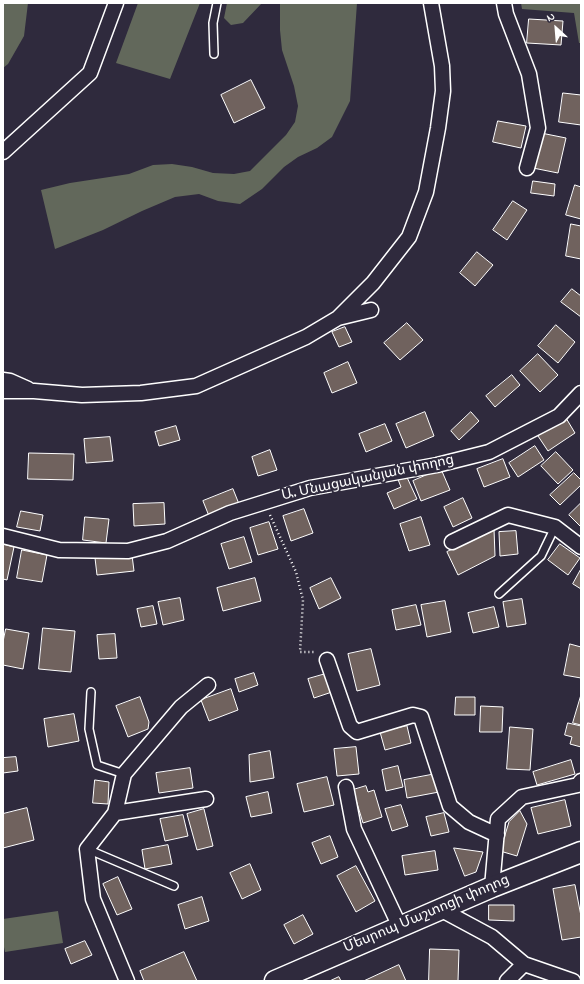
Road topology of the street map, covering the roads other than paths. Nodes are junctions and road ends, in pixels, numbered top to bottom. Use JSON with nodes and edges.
{"nodes":[{"id":1,"x":116,"y":3,"type":"edge"},
{"id":2,"x":217,"y":3,"type":"edge"},
{"id":3,"x":431,"y":3,"type":"edge"},
{"id":4,"x":504,"y":3,"type":"edge"},
{"id":5,"x":214,"y":54,"type":"dead end"},
{"id":6,"x":3,"y":152,"type":"edge"},
{"id":7,"x":527,"y":168,"type":"dead end"},
{"id":8,"x":371,"y":310,"type":"dead end"},
{"id":9,"x":338,"y":318,"type":"junction"},
{"id":10,"x":3,"y":380,"type":"edge"},
{"id":11,"x":3,"y":391,"type":"edge"},
{"id":12,"x":34,"y":392,"type":"junction"},
{"id":13,"x":581,"y":393,"type":"edge"},
{"id":14,"x":555,"y":527,"type":"junction"},
{"id":15,"x":3,"y":536,"type":"edge"},
{"id":16,"x":452,"y":542,"type":"dead end"},
{"id":17,"x":581,"y":547,"type":"edge"},
{"id":18,"x":499,"y":594,"type":"dead end"},
{"id":19,"x":327,"y":660,"type":"road end"},
{"id":20,"x":208,"y":685,"type":"dead end"},
{"id":21,"x":91,"y":692,"type":"dead end"},
{"id":22,"x":124,"y":774,"type":"junction"},
{"id":23,"x":581,"y":781,"type":"edge"},
{"id":24,"x":346,"y":788,"type":"dead end"},
{"id":25,"x":206,"y":799,"type":"dead end"},
{"id":26,"x":115,"y":814,"type":"junction"},
{"id":27,"x":497,"y":835,"type":"junction"},
{"id":28,"x":87,"y":849,"type":"junction"},
{"id":29,"x":581,"y":852,"type":"edge"},
{"id":30,"x":174,"y":886,"type":"dead end"},
{"id":31,"x":492,"y":887,"type":"junction"},
{"id":32,"x":440,"y":909,"type":"junction"},
{"id":33,"x":400,"y":926,"type":"junction"},
{"id":34,"x":524,"y":964,"type":"junction"},
{"id":35,"x":127,"y":981,"type":"edge"},
{"id":36,"x":275,"y":981,"type":"edge"},
{"id":37,"x":508,"y":981,"type":"edge"},
{"id":38,"x":573,"y":981,"type":"edge"}],
"edges":[{"from":1,"to":6,"type":"street"},
{"from":2,"to":5,"type":"lane"},
{"from":3,"to":9,"type":"street"},
{"from":4,"to":7,"type":"street"},
{"from":8,"to":9,"type":"street"},
{"from":9,"to":12,"type":"street"},
{"from":10,"to":12,"type":"street"},
{"from":11,"to":12,"type":"street"},
{"from":13,"to":15,"type":"street","name":"Ա. Մնացականյան փողոց"},
{"from":14,"to":16,"type":"street"},
{"from":14,"to":17,"type":"street"},
{"from":14,"to":18,"type":"lane"},
{"from":19,"to":27,"type":"street"},
{"from":20,"to":22,"type":"street"},
{"from":21,"to":22,"type":"lane"},
{"from":22,"to":26,"type":"street"},
{"from":23,"to":27,"type":"street"},
{"from":24,"to":33,"type":"street"},
{"from":25,"to":26,"type":"street"},
{"from":26,"to":28,"type":"street"},
{"from":27,"to":31,"type":"street"},
{"from":28,"to":30,"type":"lane"},
{"from":28,"to":35,"type":"street"},
{"from":29,"to":31,"type":"street","name":"Մեսրոպ Մաշտոցի փողոց"},
{"from":31,"to":32,"type":"street","name":"Մեսրոպ Մաշտոցի փողոց"},
{"from":32,"to":33,"type":"street","name":"Մեսրոպ Մաշտոցի փողոց"},
{"from":32,"to":34,"type":"street"},
{"from":33,"to":36,"type":"street","name":"Մեսրոպ Մաշտոցի փողոց"},
{"from":34,"to":37,"type":"street"},
{"from":34,"to":38,"type":"street"}]}
